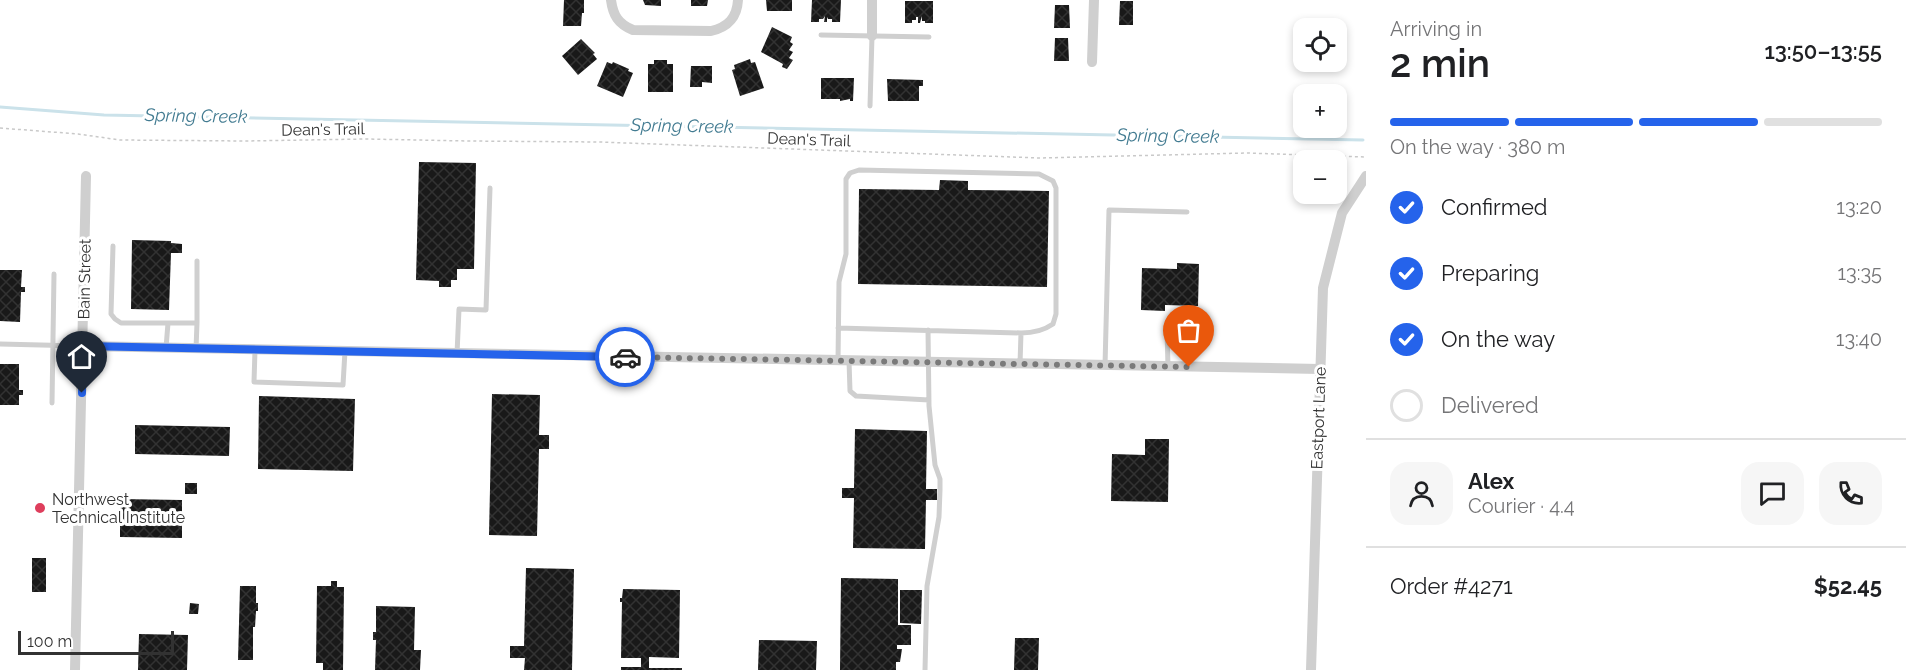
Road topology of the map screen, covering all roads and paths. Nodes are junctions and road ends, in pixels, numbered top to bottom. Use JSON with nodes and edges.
{"nodes":[{"id":1,"x":611,"y":0,"type":"edge"},
{"id":2,"x":738,"y":0,"type":"edge"},
{"id":3,"x":872,"y":0,"type":"edge"},
{"id":4,"x":1094,"y":0,"type":"edge"},
{"id":5,"x":821,"y":35,"type":"dead end"},
{"id":6,"x":872,"y":36,"type":"junction"},
{"id":7,"x":929,"y":37,"type":"dead end"},
{"id":8,"x":1092,"y":62,"type":"dead end"},
{"id":9,"x":870,"y":106,"type":"dead end"},
{"id":10,"x":0,"y":128,"type":"edge"},
{"id":11,"x":1366,"y":153,"type":"edge"},
{"id":12,"x":1364,"y":157,"type":"edge"},
{"id":13,"x":86,"y":176,"type":"dead end"},
{"id":14,"x":1366,"y":176,"type":"edge"},
{"id":15,"x":490,"y":188,"type":"dead end"},
{"id":16,"x":1187,"y":212,"type":"dead end"},
{"id":17,"x":113,"y":246,"type":"dead end"},
{"id":18,"x":197,"y":261,"type":"dead end"},
{"id":19,"x":54,"y":274,"type":"dead end"},
{"id":20,"x":168,"y":323,"type":"junction"},
{"id":21,"x":197,"y":323,"type":"junction"},
{"id":22,"x":838,"y":328,"type":"junction"},
{"id":23,"x":1167,"y":329,"type":"dead end"},
{"id":24,"x":928,"y":330,"type":"junction"},
{"id":25,"x":1021,"y":333,"type":"junction"},
{"id":26,"x":0,"y":344,"type":"edge"},
{"id":27,"x":53,"y":346,"type":"junction"},
{"id":28,"x":83,"y":346,"type":"junction"},
{"id":29,"x":166,"y":348,"type":"junction"},
{"id":30,"x":196,"y":349,"type":"junction"},
{"id":31,"x":255,"y":350,"type":"junction"},
{"id":32,"x":345,"y":351,"type":"junction"},
{"id":33,"x":458,"y":354,"type":"junction"},
{"id":34,"x":843,"y":361,"type":"junction"},
{"id":35,"x":928,"y":362,"type":"junction"},
{"id":36,"x":1020,"y":364,"type":"junction"},
{"id":37,"x":1105,"y":366,"type":"junction"},
{"id":38,"x":1168,"y":367,"type":"junction"},
{"id":39,"x":1320,"y":369,"type":"junction"},
{"id":40,"x":929,"y":400,"type":"junction"},
{"id":41,"x":52,"y":403,"type":"dead end"},
{"id":42,"x":75,"y":670,"type":"edge"},
{"id":43,"x":925,"y":670,"type":"edge"},
{"id":44,"x":1311,"y":670,"type":"edge"}],
"edges":[{"from":1,"to":2,"type":"street"},
{"from":3,"to":6,"type":"street"},
{"from":4,"to":8,"type":"street"},
{"from":5,"to":6,"type":"lane"},
{"from":6,"to":7,"type":"lane"},
{"from":6,"to":9,"type":"lane"},
{"from":10,"to":12,"type":"path","name":"Dean's Trail"},
{"from":11,"to":12,"type":"path"},
{"from":13,"to":28,"type":"street","name":"Bain Street"},
{"from":14,"to":39,"type":"street","name":"Eastport Lane"},
{"from":15,"to":33,"type":"lane"},
{"from":16,"to":37,"type":"lane"},
{"from":17,"to":20,"type":"lane"},
{"from":18,"to":21,"type":"lane"},
{"from":19,"to":27,"type":"lane"},
{"from":20,"to":21,"type":"lane"},
{"from":20,"to":29,"type":"lane"},
{"from":21,"to":30,"type":"lane"},
{"from":22,"to":24,"type":"lane"},
{"from":22,"to":25,"type":"lane"},
{"from":22,"to":34,"type":"lane"},
{"from":23,"to":38,"type":"lane"},
{"from":24,"to":25,"type":"lane"},
{"from":24,"to":35,"type":"lane"},
{"from":25,"to":36,"type":"lane"},
{"from":26,"to":27,"type":"lane"},
{"from":27,"to":28,"type":"lane"},
{"from":27,"to":41,"type":"lane"},
{"from":28,"to":29,"type":"street"},
{"from":28,"to":42,"type":"street","name":"Bain Street"},
{"from":29,"to":30,"type":"street"},
{"from":30,"to":31,"type":"street"},
{"from":31,"to":32,"type":"street"},
{"from":31,"to":32,"type":"lane"},
{"from":32,"to":33,"type":"street"},
{"from":33,"to":34,"type":"street"},
{"from":34,"to":35,"type":"street"},
{"from":34,"to":40,"type":"lane"},
{"from":35,"to":36,"type":"street"},
{"from":35,"to":40,"type":"lane"},
{"from":36,"to":37,"type":"street"},
{"from":37,"to":38,"type":"street"},
{"from":38,"to":39,"type":"street"},
{"from":39,"to":44,"type":"street","name":"Eastport Lane"},
{"from":40,"to":43,"type":"lane"}]}
